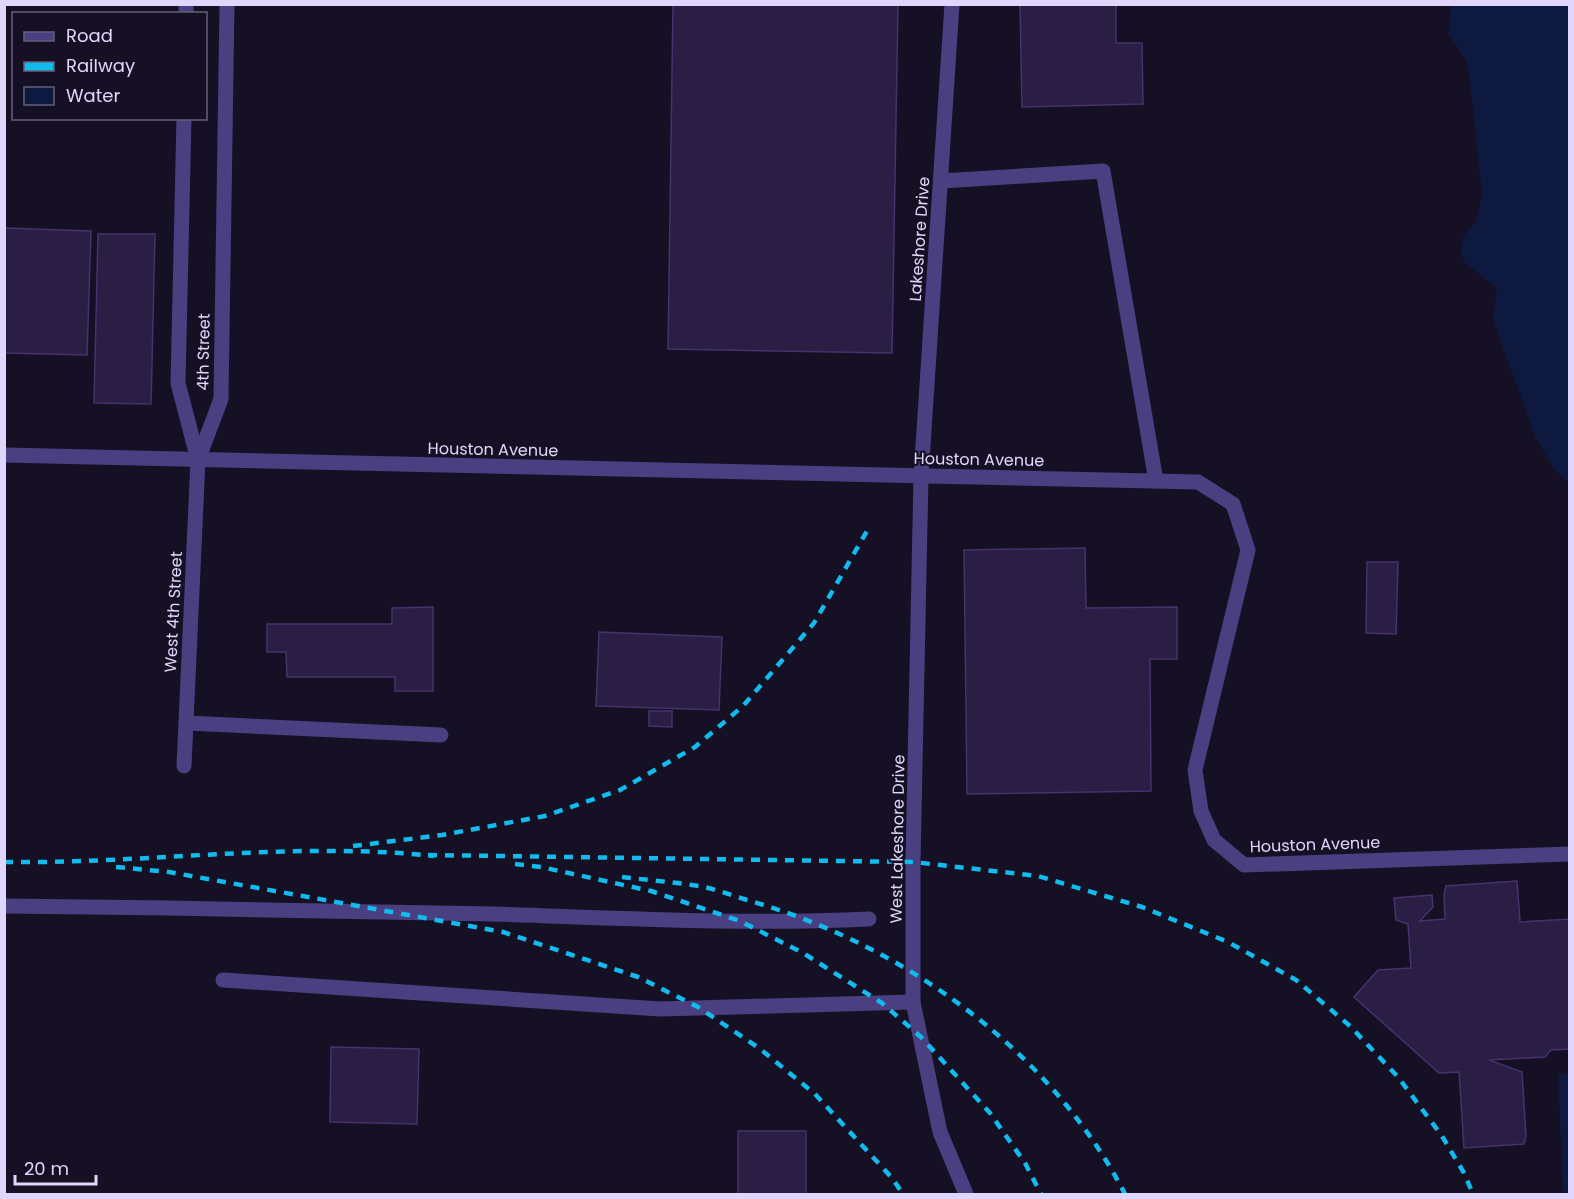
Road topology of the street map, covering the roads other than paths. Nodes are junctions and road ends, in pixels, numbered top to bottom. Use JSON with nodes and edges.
{"nodes":[{"id":1,"x":227,"y":4,"type":"edge"},
{"id":2,"x":952,"y":4,"type":"edge"},
{"id":3,"x":184,"y":120,"type":"edge"},
{"id":4,"x":940,"y":181,"type":"junction"},
{"id":5,"x":4,"y":455,"type":"edge"},
{"id":6,"x":198,"y":460,"type":"junction"},
{"id":7,"x":921,"y":476,"type":"junction"},
{"id":8,"x":1156,"y":481,"type":"junction"},
{"id":9,"x":186,"y":723,"type":"junction"},
{"id":10,"x":441,"y":735,"type":"dead end"},
{"id":11,"x":184,"y":766,"type":"dead end"},
{"id":12,"x":1569,"y":854,"type":"edge"},
{"id":13,"x":4,"y":906,"type":"edge"},
{"id":14,"x":869,"y":919,"type":"dead end"},
{"id":15,"x":223,"y":980,"type":"dead end"},
{"id":16,"x":913,"y":1002,"type":"junction"},
{"id":17,"x":966,"y":1194,"type":"edge"}],
"edges":[{"from":1,"to":6,"type":"street","name":"4th Street"},
{"from":2,"to":4,"type":"street","name":"Lakeshore Drive"},
{"from":3,"to":6,"type":"street","name":"4th Street"},
{"from":4,"to":7,"type":"street","name":"Lakeshore Drive"},
{"from":4,"to":8,"type":"street"},
{"from":5,"to":6,"type":"street","name":"Houston Avenue"},
{"from":6,"to":7,"type":"street","name":"Houston Avenue"},
{"from":6,"to":9,"type":"street","name":"West 4th Street"},
{"from":7,"to":8,"type":"street","name":"Houston Avenue"},
{"from":7,"to":16,"type":"street","name":"West Lakeshore Drive"},
{"from":8,"to":12,"type":"street","name":"Houston Avenue"},
{"from":9,"to":10,"type":"street"},
{"from":9,"to":11,"type":"street","name":"West 4th Street"},
{"from":13,"to":14,"type":"street"},
{"from":15,"to":16,"type":"street"},
{"from":16,"to":17,"type":"street","name":"West Lakeshore Drive"}]}
